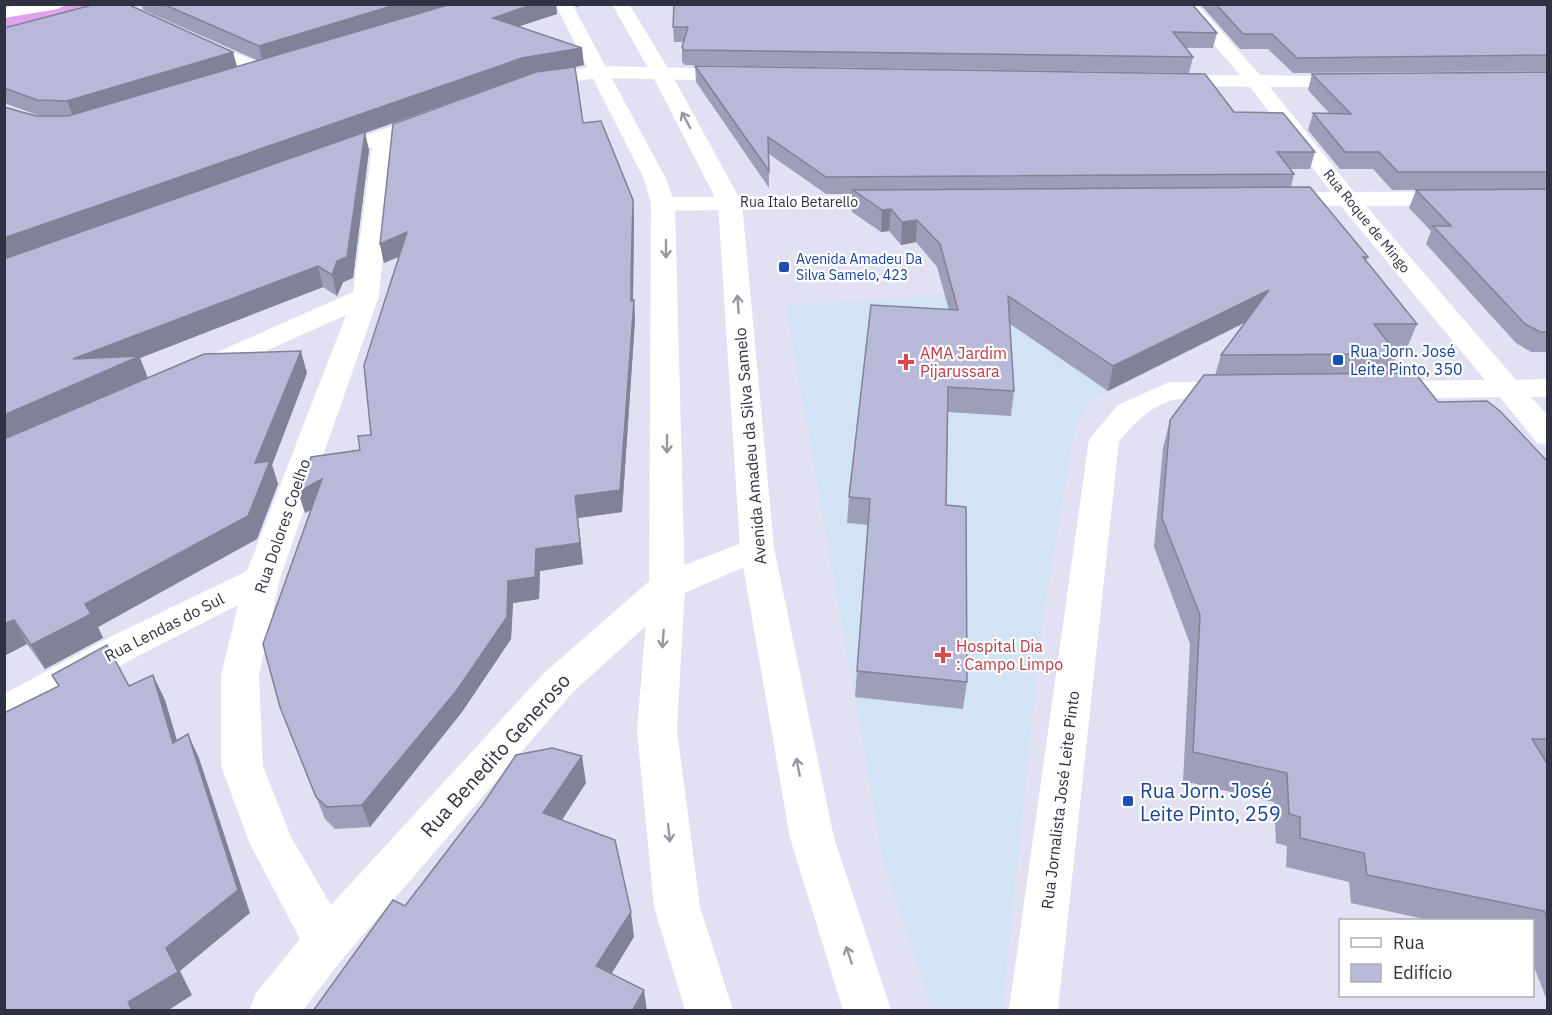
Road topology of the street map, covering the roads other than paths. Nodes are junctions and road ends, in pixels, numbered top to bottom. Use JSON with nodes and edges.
{"nodes":[{"id":1,"x":58,"y":4,"type":"edge"},
{"id":2,"x":110,"y":4,"type":"edge"},
{"id":3,"x":563,"y":4,"type":"edge"},
{"id":4,"x":620,"y":4,"type":"edge"},
{"id":5,"x":1187,"y":4,"type":"edge"},
{"id":6,"x":4,"y":13,"type":"edge"},
{"id":7,"x":285,"y":66,"type":"edge"},
{"id":8,"x":263,"y":72,"type":"junction"},
{"id":9,"x":599,"y":72,"type":"junction"},
{"id":10,"x":662,"y":75,"type":"junction"},
{"id":11,"x":757,"y":76,"type":"edge"},
{"id":12,"x":1149,"y":81,"type":"edge"},
{"id":13,"x":1372,"y":81,"type":"edge"},
{"id":14,"x":230,"y":82,"type":"edge"},
{"id":15,"x":1256,"y":82,"type":"junction"},
{"id":16,"x":511,"y":89,"type":"edge"},
{"id":17,"x":448,"y":113,"type":"edge"},
{"id":18,"x":384,"y":136,"type":"junction"},
{"id":19,"x":306,"y":164,"type":"edge"},
{"id":20,"x":1548,"y":198,"type":"edge"},
{"id":21,"x":1348,"y":199,"type":"junction"},
{"id":22,"x":1253,"y":200,"type":"edge"},
{"id":23,"x":920,"y":202,"type":"edge"},
{"id":24,"x":730,"y":203,"type":"junction"},
{"id":25,"x":663,"y":204,"type":"junction"},
{"id":26,"x":366,"y":296,"type":"junction"},
{"id":27,"x":169,"y":383,"type":"edge"},
{"id":28,"x":1548,"y":388,"type":"edge"},
{"id":29,"x":1507,"y":389,"type":"junction"},
{"id":30,"x":1352,"y":390,"type":"edge"},
{"id":31,"x":1272,"y":391,"type":"edge"},
{"id":32,"x":1548,"y":436,"type":"edge"},
{"id":33,"x":757,"y":548,"type":"junction"},
{"id":34,"x":262,"y":578,"type":"junction"},
{"id":35,"x":667,"y":586,"type":"junction"},
{"id":36,"x":4,"y":713,"type":"edge"},
{"id":37,"x":327,"y":942,"type":"junction"},
{"id":38,"x":273,"y":1011,"type":"edge"},
{"id":39,"x":709,"y":1011,"type":"edge"},
{"id":40,"x":867,"y":1011,"type":"edge"},
{"id":41,"x":1033,"y":1011,"type":"edge"}],
"edges":[{"from":1,"to":6,"type":"street"},
{"from":2,"to":8,"type":"street"},
{"from":3,"to":9,"type":"street"},
{"from":4,"to":10,"type":"street","name":"Avenida Amadeu da Silva Samelo"},
{"from":5,"to":15,"type":"street","name":"Rua Roque de Mingo"},
{"from":7,"to":8,"type":"street"},
{"from":8,"to":14,"type":"street"},
{"from":9,"to":10,"type":"street"},
{"from":9,"to":16,"type":"street"},
{"from":9,"to":25,"type":"street"},
{"from":10,"to":11,"type":"street"},
{"from":24,"to":10,"type":"street","name":"Avenida Amadeu da Silva Samelo","one_way":true},
{"from":12,"to":15,"type":"street"},
{"from":13,"to":15,"type":"street"},
{"from":15,"to":21,"type":"street","name":"Rua Roque de Mingo"},
{"from":17,"to":18,"type":"street"},
{"from":18,"to":19,"type":"street"},
{"from":18,"to":26,"type":"street","name":"Rua Dolores Coelho"},
{"from":20,"to":21,"type":"street"},
{"from":21,"to":22,"type":"street"},
{"from":21,"to":29,"type":"street","name":"Rua Roque de Mingo"},
{"from":23,"to":24,"type":"street","name":"Rua Italo Betarello"},
{"from":24,"to":25,"type":"street","name":"Rua Italo Betarello"},
{"from":33,"to":24,"type":"street","name":"Avenida Amadeu da Silva Samelo","one_way":true},
{"from":25,"to":35,"type":"street","one_way":true},
{"from":26,"to":27,"type":"street"},
{"from":26,"to":34,"type":"street","name":"Rua Dolores Coelho"},
{"from":28,"to":29,"type":"street"},
{"from":29,"to":30,"type":"street"},
{"from":29,"to":32,"type":"street","name":"Rua Roque de Mingo"},
{"from":31,"to":41,"type":"street","name":"Rua Jornalista José Leite Pinto"},
{"from":33,"to":35,"type":"street","name":"Rua Benedito Generoso"},
{"from":40,"to":33,"type":"street","name":"Avenida Amadeu da Silva Samelo","one_way":true},
{"from":34,"to":36,"type":"street","name":"Rua Lendas do Sul"},
{"from":34,"to":37,"type":"street","name":"Rua Dolores Coelho"},
{"from":35,"to":37,"type":"street","name":"Rua Benedito Generoso"},
{"from":35,"to":39,"type":"street","one_way":true},
{"from":37,"to":38,"type":"street","name":"Rua Benedito Generoso"}]}
